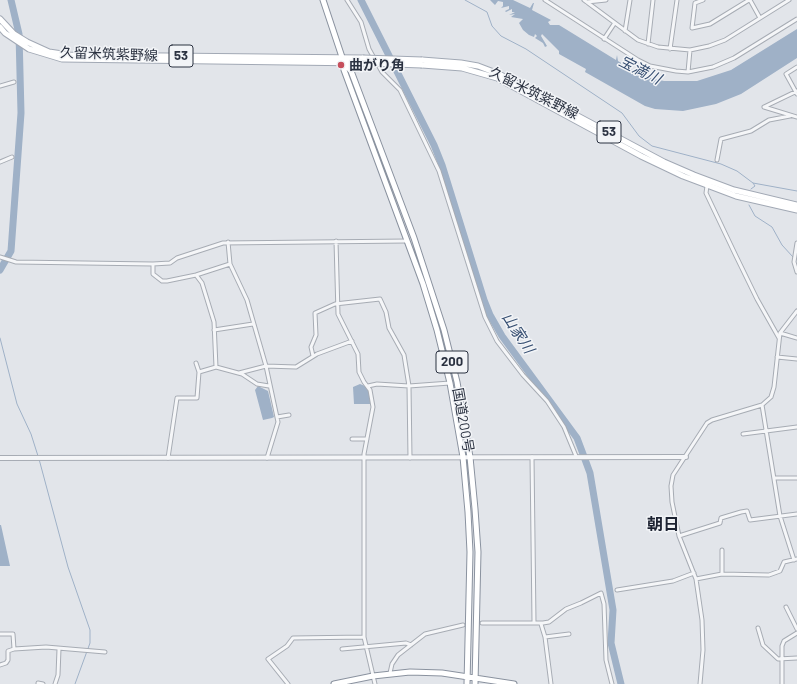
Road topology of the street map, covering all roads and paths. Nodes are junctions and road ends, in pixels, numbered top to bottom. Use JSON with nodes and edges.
{"nodes":[{"id":1,"x":323,"y":0,"type":"edge"},
{"id":2,"x":347,"y":0,"type":"edge"},
{"id":3,"x":545,"y":0,"type":"edge"},
{"id":4,"x":606,"y":0,"type":"edge"},
{"id":5,"x":630,"y":0,"type":"edge"},
{"id":6,"x":653,"y":0,"type":"edge"},
{"id":7,"x":676,"y":0,"type":"edge"},
{"id":8,"x":703,"y":0,"type":"edge"},
{"id":9,"x":749,"y":0,"type":"edge"},
{"id":10,"x":789,"y":0,"type":"edge"},
{"id":11,"x":586,"y":1,"type":"edge"},
{"id":12,"x":760,"y":18,"type":"junction"},
{"id":13,"x":0,"y":19,"type":"edge"},
{"id":14,"x":797,"y":19,"type":"edge"},
{"id":15,"x":614,"y":24,"type":"junction"},
{"id":16,"x":3,"y":27,"type":"edge"},
{"id":17,"x":625,"y":31,"type":"junction"},
{"id":18,"x":604,"y":39,"type":"junction"},
{"id":19,"x":648,"y":44,"type":"junction"},
{"id":20,"x":670,"y":49,"type":"junction"},
{"id":21,"x":690,"y":50,"type":"junction"},
{"id":22,"x":343,"y":59,"type":"junction"},
{"id":23,"x":422,"y":62,"type":"junction"},
{"id":24,"x":797,"y":67,"type":"edge"},
{"id":25,"x":688,"y":72,"type":"junction"},
{"id":26,"x":14,"y":82,"type":"dead end"},
{"id":27,"x":0,"y":86,"type":"edge"},
{"id":28,"x":797,"y":92,"type":"edge"},
{"id":29,"x":790,"y":116,"type":"junction"},
{"id":30,"x":797,"y":118,"type":"edge"},
{"id":31,"x":12,"y":157,"type":"dead end"},
{"id":32,"x":717,"y":160,"type":"dead end"},
{"id":33,"x":0,"y":162,"type":"edge"},
{"id":34,"x":707,"y":186,"type":"junction"},
{"id":35,"x":797,"y":205,"type":"edge"},
{"id":36,"x":797,"y":210,"type":"edge"},
{"id":37,"x":336,"y":241,"type":"junction"},
{"id":38,"x":407,"y":241,"type":"junction"},
{"id":39,"x":228,"y":242,"type":"junction"},
{"id":40,"x":797,"y":242,"type":"edge"},
{"id":41,"x":2,"y":258,"type":"edge"},
{"id":42,"x":153,"y":264,"type":"junction"},
{"id":43,"x":230,"y":264,"type":"junction"},
{"id":44,"x":797,"y":272,"type":"edge"},
{"id":45,"x":196,"y":275,"type":"junction"},
{"id":46,"x":338,"y":303,"type":"junction"},
{"id":47,"x":797,"y":311,"type":"edge"},
{"id":48,"x":253,"y":324,"type":"junction"},
{"id":49,"x":214,"y":330,"type":"junction"},
{"id":50,"x":780,"y":333,"type":"junction"},
{"id":51,"x":779,"y":338,"type":"junction"},
{"id":52,"x":797,"y":338,"type":"edge"},
{"id":53,"x":352,"y":341,"type":"junction"},
{"id":54,"x":313,"y":356,"type":"junction"},
{"id":55,"x":777,"y":357,"type":"junction"},
{"id":56,"x":797,"y":359,"type":"edge"},
{"id":57,"x":196,"y":364,"type":"dead end"},
{"id":58,"x":266,"y":366,"type":"junction"},
{"id":59,"x":216,"y":368,"type":"junction"},
{"id":60,"x":199,"y":372,"type":"junction"},
{"id":61,"x":239,"y":373,"type":"junction"},
{"id":62,"x":450,"y":384,"type":"junction"},
{"id":63,"x":269,"y":386,"type":"junction"},
{"id":64,"x":368,"y":386,"type":"junction"},
{"id":65,"x":409,"y":386,"type":"junction"},
{"id":66,"x":762,"y":405,"type":"junction"},
{"id":67,"x":288,"y":415,"type":"dead end"},
{"id":68,"x":277,"y":417,"type":"junction"},
{"id":69,"x":797,"y":427,"type":"edge"},
{"id":70,"x":767,"y":431,"type":"junction"},
{"id":71,"x":743,"y":434,"type":"dead end"},
{"id":72,"x":352,"y":439,"type":"dead end"},
{"id":73,"x":367,"y":439,"type":"junction"},
{"id":74,"x":576,"y":456,"type":"junction"},
{"id":75,"x":532,"y":457,"type":"junction"},
{"id":76,"x":686,"y":457,"type":"junction"},
{"id":77,"x":0,"y":458,"type":"edge"},
{"id":78,"x":168,"y":458,"type":"junction"},
{"id":79,"x":267,"y":458,"type":"junction"},
{"id":80,"x":364,"y":458,"type":"junction"},
{"id":81,"x":410,"y":458,"type":"junction"},
{"id":82,"x":463,"y":458,"type":"junction"},
{"id":83,"x":470,"y":458,"type":"junction"},
{"id":84,"x":774,"y":478,"type":"junction"},
{"id":85,"x":797,"y":478,"type":"edge"},
{"id":86,"x":797,"y":514,"type":"edge"},
{"id":87,"x":780,"y":516,"type":"junction"},
{"id":88,"x":679,"y":536,"type":"junction"},
{"id":89,"x":722,"y":550,"type":"dead end"},
{"id":90,"x":795,"y":559,"type":"edge"},
{"id":91,"x":694,"y":573,"type":"junction"},
{"id":92,"x":722,"y":574,"type":"junction"},
{"id":93,"x":696,"y":579,"type":"junction"},
{"id":94,"x":617,"y":590,"type":"dead end"},
{"id":95,"x":786,"y":607,"type":"dead end"},
{"id":96,"x":534,"y":622,"type":"junction"},
{"id":97,"x":482,"y":623,"type":"dead end"},
{"id":98,"x":541,"y":624,"type":"junction"},
{"id":99,"x":463,"y":625,"type":"dead end"},
{"id":100,"x":758,"y":628,"type":"dead end"},
{"id":101,"x":797,"y":629,"type":"edge"},
{"id":102,"x":797,"y":633,"type":"edge"},
{"id":103,"x":0,"y":634,"type":"edge"},
{"id":104,"x":569,"y":634,"type":"dead end"},
{"id":105,"x":364,"y":637,"type":"junction"},
{"id":106,"x":545,"y":637,"type":"junction"},
{"id":107,"x":411,"y":645,"type":"junction"},
{"id":108,"x":365,"y":648,"type":"junction"},
{"id":109,"x":14,"y":649,"type":"junction"},
{"id":110,"x":59,"y":649,"type":"junction"},
{"id":111,"x":342,"y":649,"type":"dead end"},
{"id":112,"x":105,"y":652,"type":"dead end"},
{"id":113,"x":797,"y":658,"type":"edge"},
{"id":114,"x":781,"y":659,"type":"junction"},
{"id":115,"x":0,"y":665,"type":"edge"},
{"id":116,"x":390,"y":674,"type":"junction"},
{"id":117,"x":373,"y":676,"type":"junction"},
{"id":118,"x":467,"y":677,"type":"junction"},
{"id":119,"x":475,"y":681,"type":"edge"},
{"id":120,"x":38,"y":683,"type":"dead end"},
{"id":121,"x":43,"y":684,"type":"edge"},
{"id":122,"x":55,"y":684,"type":"edge"},
{"id":123,"x":288,"y":684,"type":"edge"},
{"id":124,"x":334,"y":684,"type":"edge"},
{"id":125,"x":375,"y":684,"type":"edge"},
{"id":126,"x":468,"y":684,"type":"edge"},
{"id":127,"x":514,"y":684,"type":"edge"},
{"id":128,"x":551,"y":684,"type":"edge"},
{"id":129,"x":612,"y":684,"type":"edge"},
{"id":130,"x":700,"y":684,"type":"edge"},
{"id":131,"x":782,"y":684,"type":"edge"}],
"edges":[{"from":1,"to":22,"type":"main road","name":"国道200号","number":"200"},
{"from":2,"to":74,"type":"street"},
{"from":3,"to":18,"type":"street"},
{"from":4,"to":11,"type":"street"},
{"from":5,"to":17,"type":"street"},
{"from":6,"to":19,"type":"street"},
{"from":7,"to":20,"type":"street"},
{"from":8,"to":9,"type":"street"},
{"from":9,"to":12,"type":"street"},
{"from":10,"to":12,"type":"street"},
{"from":11,"to":15,"type":"street"},
{"from":12,"to":21,"type":"street"},
{"from":13,"to":16,"type":"main road","name":"久留米筑紫野線","number":"53"},
{"from":14,"to":25,"type":"street"},
{"from":15,"to":17,"type":"street"},
{"from":15,"to":18,"type":"street"},
{"from":16,"to":22,"type":"main road","name":"久留米筑紫野線","number":"53"},
{"from":16,"to":22,"type":"main road","name":"久留米筑紫野線","number":"53"},
{"from":17,"to":19,"type":"street"},
{"from":18,"to":25,"type":"street"},
{"from":19,"to":20,"type":"street"},
{"from":20,"to":21,"type":"street"},
{"from":21,"to":25,"type":"street"},
{"from":22,"to":23,"type":"main road","name":"久留米筑紫野線","number":"53","bridge":true},
{"from":22,"to":38,"type":"main road","name":"国道200号","number":"200"},
{"from":22,"to":83,"type":"main road","name":"国道200号","number":"200"},
{"from":23,"to":34,"type":"main road","name":"久留米筑紫野線","number":"53"},
{"from":23,"to":35,"type":"main road","name":"久留米筑紫野線","number":"53"},
{"from":24,"to":28,"type":"street"},
{"from":26,"to":27,"type":"street"},
{"from":28,"to":29,"type":"street"},
{"from":29,"to":30,"type":"street"},
{"from":29,"to":32,"type":"street"},
{"from":31,"to":33,"type":"street"},
{"from":34,"to":36,"type":"main road","name":"久留米筑紫野線","number":"53"},
{"from":34,"to":51,"type":"street"},
{"from":37,"to":38,"type":"street"},
{"from":37,"to":39,"type":"street"},
{"from":37,"to":46,"type":"street"},
{"from":38,"to":62,"type":"main road","name":"国道200号","number":"200"},
{"from":39,"to":42,"type":"street"},
{"from":39,"to":43,"type":"street"},
{"from":40,"to":44,"type":"street"},
{"from":41,"to":42,"type":"street"},
{"from":42,"to":45,"type":"street"},
{"from":43,"to":45,"type":"street"},
{"from":43,"to":48,"type":"street"},
{"from":45,"to":49,"type":"street"},
{"from":46,"to":53,"type":"street"},
{"from":46,"to":54,"type":"street"},
{"from":46,"to":65,"type":"street"},
{"from":47,"to":50,"type":"street"},
{"from":48,"to":49,"type":"street"},
{"from":48,"to":58,"type":"street"},
{"from":49,"to":59,"type":"street"},
{"from":50,"to":51,"type":"street"},
{"from":50,"to":52,"type":"street"},
{"from":51,"to":55,"type":"street"},
{"from":53,"to":54,"type":"street"},
{"from":53,"to":64,"type":"street"},
{"from":54,"to":58,"type":"street"},
{"from":55,"to":56,"type":"street"},
{"from":55,"to":66,"type":"street"},
{"from":57,"to":60,"type":"street"},
{"from":58,"to":61,"type":"street"},
{"from":58,"to":63,"type":"street"},
{"from":59,"to":60,"type":"street"},
{"from":59,"to":61,"type":"street"},
{"from":60,"to":78,"type":"street"},
{"from":61,"to":63,"type":"street"},
{"from":62,"to":65,"type":"street"},
{"from":62,"to":82,"type":"main road","name":"国道200号","number":"200"},
{"from":63,"to":68,"type":"street"},
{"from":64,"to":65,"type":"street"},
{"from":64,"to":73,"type":"street"},
{"from":65,"to":81,"type":"street"},
{"from":66,"to":70,"type":"street"},
{"from":66,"to":76,"type":"street"},
{"from":67,"to":68,"type":"street"},
{"from":68,"to":79,"type":"street"},
{"from":69,"to":70,"type":"street"},
{"from":70,"to":71,"type":"street"},
{"from":70,"to":84,"type":"street"},
{"from":72,"to":73,"type":"street"},
{"from":73,"to":80,"type":"street"},
{"from":74,"to":75,"type":"street"},
{"from":74,"to":76,"type":"street"},
{"from":75,"to":83,"type":"street"},
{"from":75,"to":96,"type":"street"},
{"from":76,"to":88,"type":"street"},
{"from":77,"to":78,"type":"street"},
{"from":78,"to":79,"type":"street"},
{"from":79,"to":80,"type":"street"},
{"from":80,"to":81,"type":"street"},
{"from":80,"to":105,"type":"street"},
{"from":81,"to":82,"type":"street"},
{"from":82,"to":83,"type":"street"},
{"from":82,"to":118,"type":"main road","name":"国道200号","number":"200"},
{"from":83,"to":119,"type":"main road","name":"国道200号","number":"200"},
{"from":84,"to":85,"type":"street"},
{"from":84,"to":87,"type":"street"},
{"from":86,"to":87,"type":"street"},
{"from":87,"to":88,"type":"street"},
{"from":87,"to":90,"type":"street"},
{"from":88,"to":91,"type":"street"},
{"from":89,"to":92,"type":"street"},
{"from":90,"to":92,"type":"street"},
{"from":91,"to":93,"type":"street"},
{"from":91,"to":94,"type":"street"},
{"from":92,"to":93,"type":"street"},
{"from":93,"to":130,"type":"street"},
{"from":95,"to":101,"type":"street"},
{"from":96,"to":97,"type":"street"},
{"from":96,"to":98,"type":"street"},
{"from":98,"to":106,"type":"street"},
{"from":98,"to":129,"type":"street"},
{"from":99,"to":107,"type":"street"},
{"from":100,"to":114,"type":"street"},
{"from":102,"to":114,"type":"street"},
{"from":103,"to":109,"type":"street"},
{"from":104,"to":106,"type":"street"},
{"from":105,"to":108,"type":"street"},
{"from":105,"to":123,"type":"street"},
{"from":106,"to":128,"type":"street"},
{"from":107,"to":108,"type":"street"},
{"from":107,"to":116,"type":"street"},
{"from":108,"to":111,"type":"street"},
{"from":108,"to":117,"type":"street"},
{"from":109,"to":110,"type":"street"},
{"from":109,"to":115,"type":"street"},
{"from":110,"to":112,"type":"street"},
{"from":110,"to":122,"type":"street"},
{"from":113,"to":114,"type":"street"},
{"from":114,"to":131,"type":"street"},
{"from":116,"to":117,"type":"main road"},
{"from":116,"to":118,"type":"main road"},
{"from":117,"to":124,"type":"main road"},
{"from":117,"to":125,"type":"street"},
{"from":118,"to":119,"type":"main road"},
{"from":118,"to":126,"type":"main road","name":"国道200号","number":"200"},
{"from":119,"to":127,"type":"main road"},
{"from":120,"to":121,"type":"street"}]}
